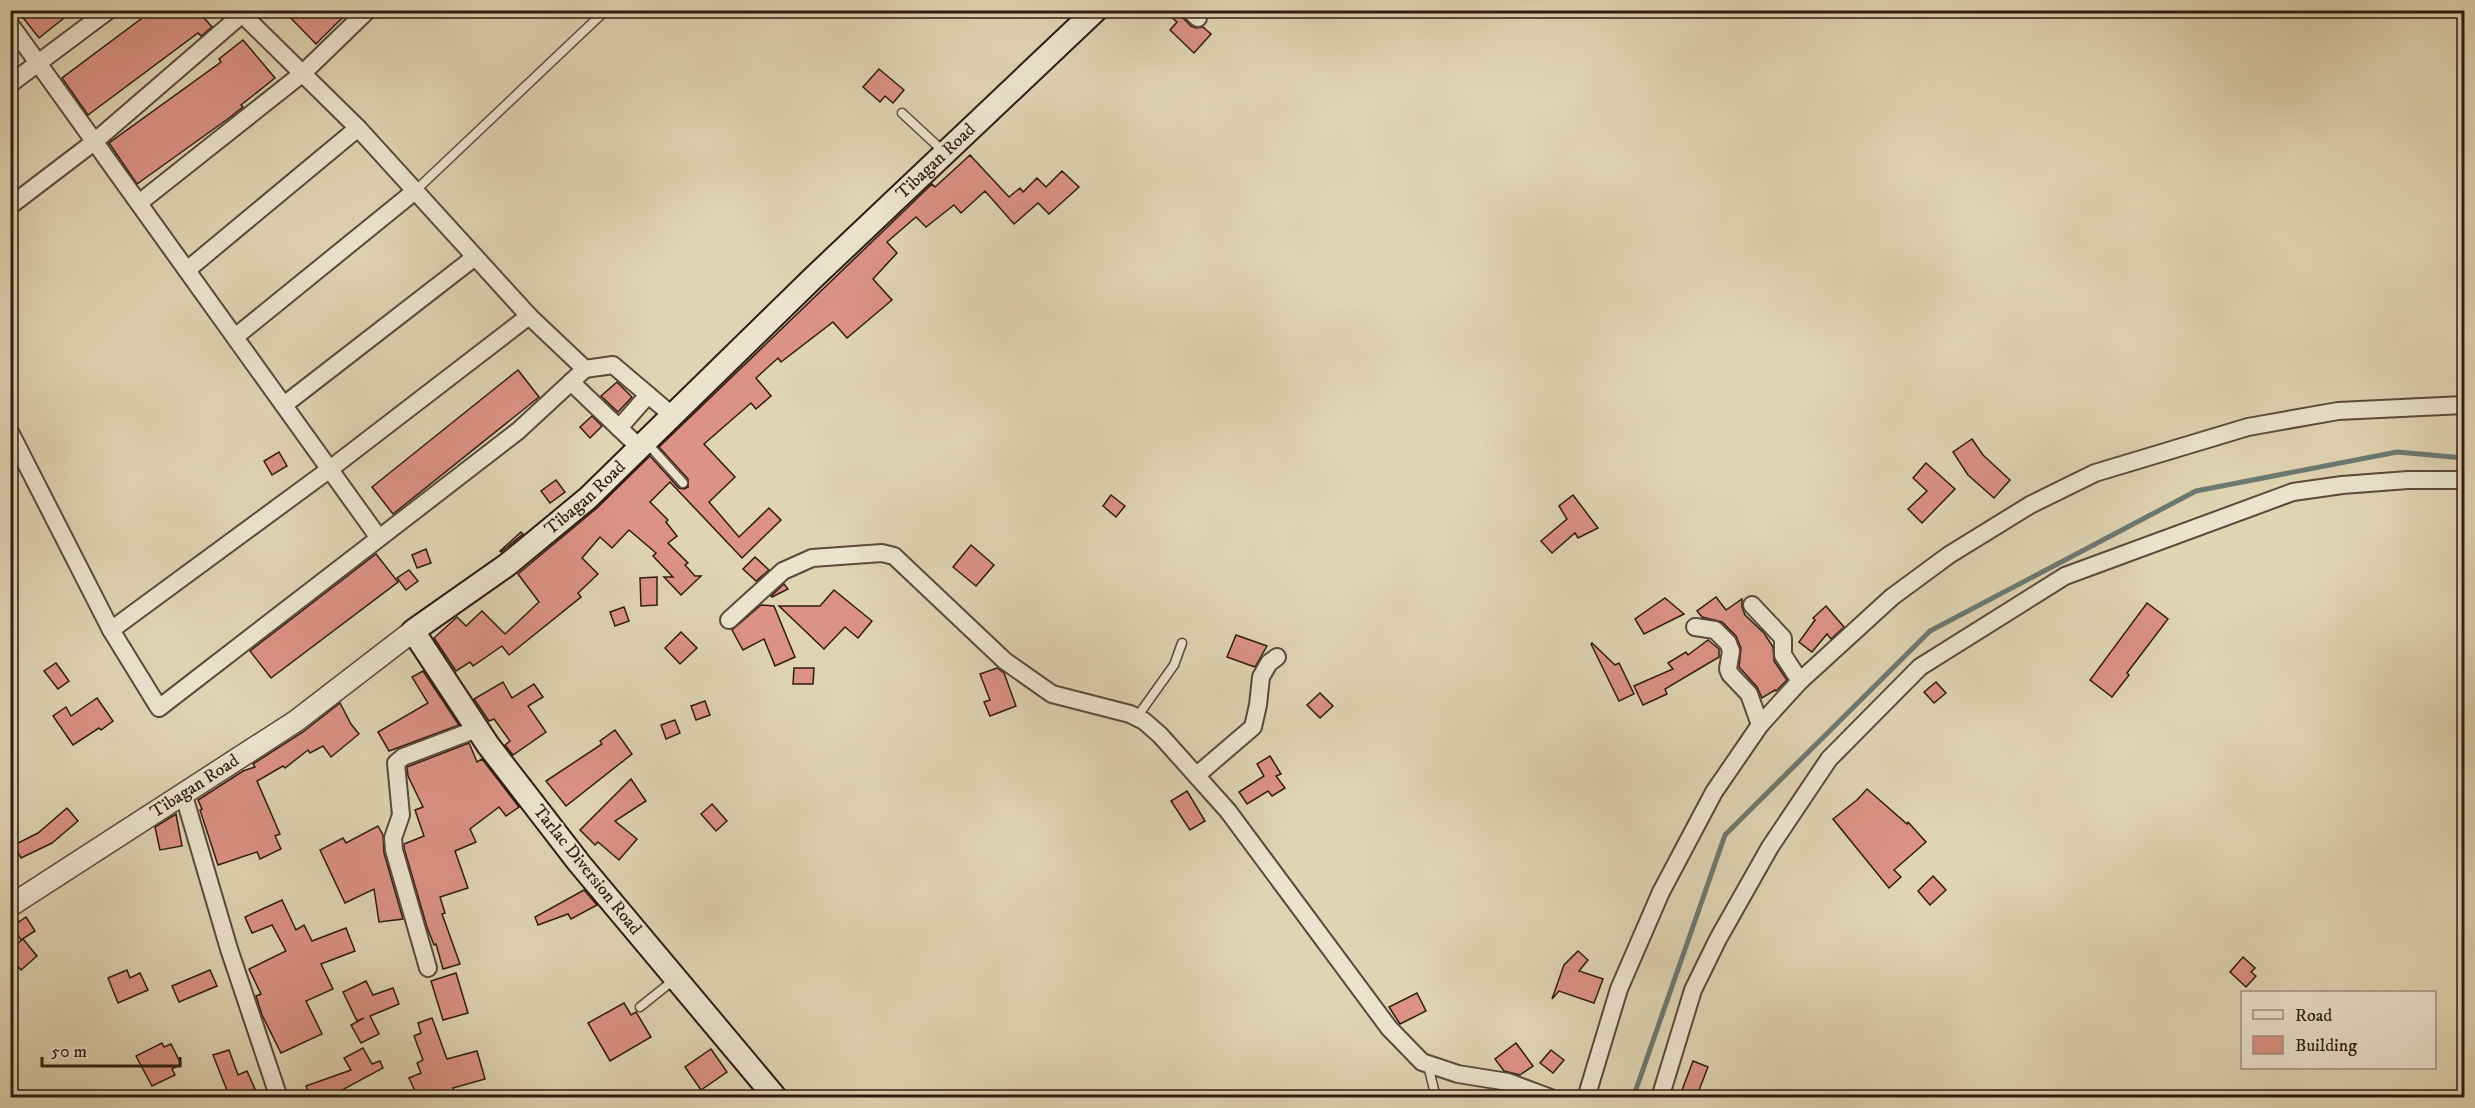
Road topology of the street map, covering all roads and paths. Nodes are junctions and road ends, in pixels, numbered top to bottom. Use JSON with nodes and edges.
{"nodes":[{"id":1,"x":109,"y":10,"type":"edge"},
{"id":2,"x":368,"y":10,"type":"edge"},
{"id":3,"x":606,"y":10,"type":"edge"},
{"id":4,"x":1096,"y":10,"type":"edge"},
{"id":5,"x":242,"y":12,"type":"edge"},
{"id":6,"x":10,"y":24,"type":"edge"},
{"id":7,"x":39,"y":64,"type":"junction"},
{"id":8,"x":303,"y":73,"type":"junction"},
{"id":9,"x":10,"y":84,"type":"edge"},
{"id":10,"x":902,"y":113,"type":"dead end"},
{"id":11,"x":357,"y":128,"type":"junction"},
{"id":12,"x":94,"y":142,"type":"junction"},
{"id":13,"x":944,"y":152,"type":"junction"},
{"id":14,"x":415,"y":191,"type":"junction"},
{"id":15,"x":139,"y":203,"type":"junction"},
{"id":16,"x":10,"y":206,"type":"edge"},
{"id":17,"x":474,"y":257,"type":"junction"},
{"id":18,"x":187,"y":270,"type":"junction"},
{"id":19,"x":530,"y":316,"type":"junction"},
{"id":20,"x":235,"y":337,"type":"junction"},
{"id":21,"x":585,"y":369,"type":"junction"},
{"id":22,"x":571,"y":382,"type":"junction"},
{"id":23,"x":648,"y":395,"type":"junction"},
{"id":24,"x":284,"y":405,"type":"junction"},
{"id":25,"x":2464,"y":405,"type":"edge"},
{"id":26,"x":673,"y":416,"type":"junction"},
{"id":27,"x":618,"y":428,"type":"junction"},
{"id":28,"x":10,"y":432,"type":"edge"},
{"id":29,"x":644,"y":445,"type":"junction"},
{"id":30,"x":330,"y":469,"type":"junction"},
{"id":31,"x":2464,"y":480,"type":"edge"},
{"id":32,"x":683,"y":483,"type":"dead end"},
{"id":33,"x":379,"y":538,"type":"junction"},
{"id":34,"x":1752,"y":605,"type":"dead end"},
{"id":35,"x":729,"y":620,"type":"dead end"},
{"id":36,"x":1695,"y":627,"type":"dead end"},
{"id":37,"x":111,"y":630,"type":"junction"},
{"id":38,"x":413,"y":631,"type":"junction"},
{"id":39,"x":1182,"y":643,"type":"dead end"},
{"id":40,"x":1277,"y":657,"type":"dead end"},
{"id":41,"x":1800,"y":681,"type":"junction"},
{"id":42,"x":1137,"y":717,"type":"junction"},
{"id":43,"x":1760,"y":725,"type":"junction"},
{"id":44,"x":477,"y":729,"type":"junction"},
{"id":45,"x":1197,"y":775,"type":"junction"},
{"id":46,"x":183,"y":796,"type":"junction"},
{"id":47,"x":10,"y":906,"type":"edge"},
{"id":48,"x":428,"y":968,"type":"dead end"},
{"id":49,"x":675,"y":979,"type":"junction"},
{"id":50,"x":640,"y":1007,"type":"dead end"},
{"id":51,"x":1428,"y":1065,"type":"junction"},
{"id":52,"x":279,"y":1098,"type":"edge"},
{"id":53,"x":776,"y":1098,"type":"edge"},
{"id":54,"x":1436,"y":1098,"type":"edge"},
{"id":55,"x":1551,"y":1098,"type":"edge"},
{"id":56,"x":1586,"y":1098,"type":"edge"},
{"id":57,"x":1660,"y":1098,"type":"edge"}],
"edges":[{"from":1,"to":7,"type":"street"},
{"from":2,"to":8,"type":"street"},
{"from":3,"to":14,"type":"lane"},
{"from":4,"to":13,"type":"main road","name":"Tibagan Road"},
{"from":5,"to":8,"type":"street"},
{"from":5,"to":12,"type":"street"},
{"from":6,"to":7,"type":"street"},
{"from":7,"to":9,"type":"street"},
{"from":7,"to":12,"type":"street"},
{"from":8,"to":11,"type":"street"},
{"from":8,"to":15,"type":"street"},
{"from":10,"to":13,"type":"lane"},
{"from":11,"to":14,"type":"street"},
{"from":11,"to":18,"type":"street"},
{"from":12,"to":15,"type":"street"},
{"from":12,"to":16,"type":"street"},
{"from":13,"to":26,"type":"main road","name":"Tibagan Road"},
{"from":14,"to":17,"type":"street"},
{"from":14,"to":20,"type":"street"},
{"from":15,"to":18,"type":"street"},
{"from":17,"to":19,"type":"street"},
{"from":17,"to":24,"type":"street"},
{"from":18,"to":20,"type":"street"},
{"from":19,"to":21,"type":"street"},
{"from":19,"to":30,"type":"street"},
{"from":20,"to":24,"type":"street"},
{"from":21,"to":22,"type":"street"},
{"from":21,"to":23,"type":"street"},
{"from":22,"to":27,"type":"street"},
{"from":22,"to":33,"type":"street"},
{"from":23,"to":26,"type":"street"},
{"from":23,"to":27,"type":"street"},
{"from":24,"to":30,"type":"street"},
{"from":25,"to":41,"type":"street"},
{"from":26,"to":29,"type":"main road","name":"Tibagan Road"},
{"from":27,"to":29,"type":"street"},
{"from":28,"to":37,"type":"street"},
{"from":29,"to":32,"type":"lane"},
{"from":29,"to":38,"type":"main road","name":"Tibagan Road"},
{"from":30,"to":33,"type":"street"},
{"from":30,"to":37,"type":"street"},
{"from":31,"to":57,"type":"street"},
{"from":33,"to":37,"type":"street"},
{"from":34,"to":41,"type":"street"},
{"from":35,"to":42,"type":"street"},
{"from":36,"to":43,"type":"street"},
{"from":38,"to":44,"type":"main road","name":"Tarlac Diversion Road"},
{"from":38,"to":46,"type":"street","name":"Tibagan Road"},
{"from":39,"to":42,"type":"lane"},
{"from":40,"to":45,"type":"street"},
{"from":41,"to":43,"type":"street"},
{"from":42,"to":45,"type":"street"},
{"from":43,"to":56,"type":"street"},
{"from":44,"to":48,"type":"street"},
{"from":44,"to":49,"type":"main road","name":"Tarlac Diversion Road"},
{"from":45,"to":51,"type":"street"},
{"from":46,"to":47,"type":"street","name":"Tibagan Road"},
{"from":46,"to":52,"type":"street"},
{"from":49,"to":50,"type":"lane"},
{"from":49,"to":53,"type":"main road","name":"Tarlac Diversion Road"},
{"from":51,"to":54,"type":"lane"},
{"from":51,"to":55,"type":"street"}]}
